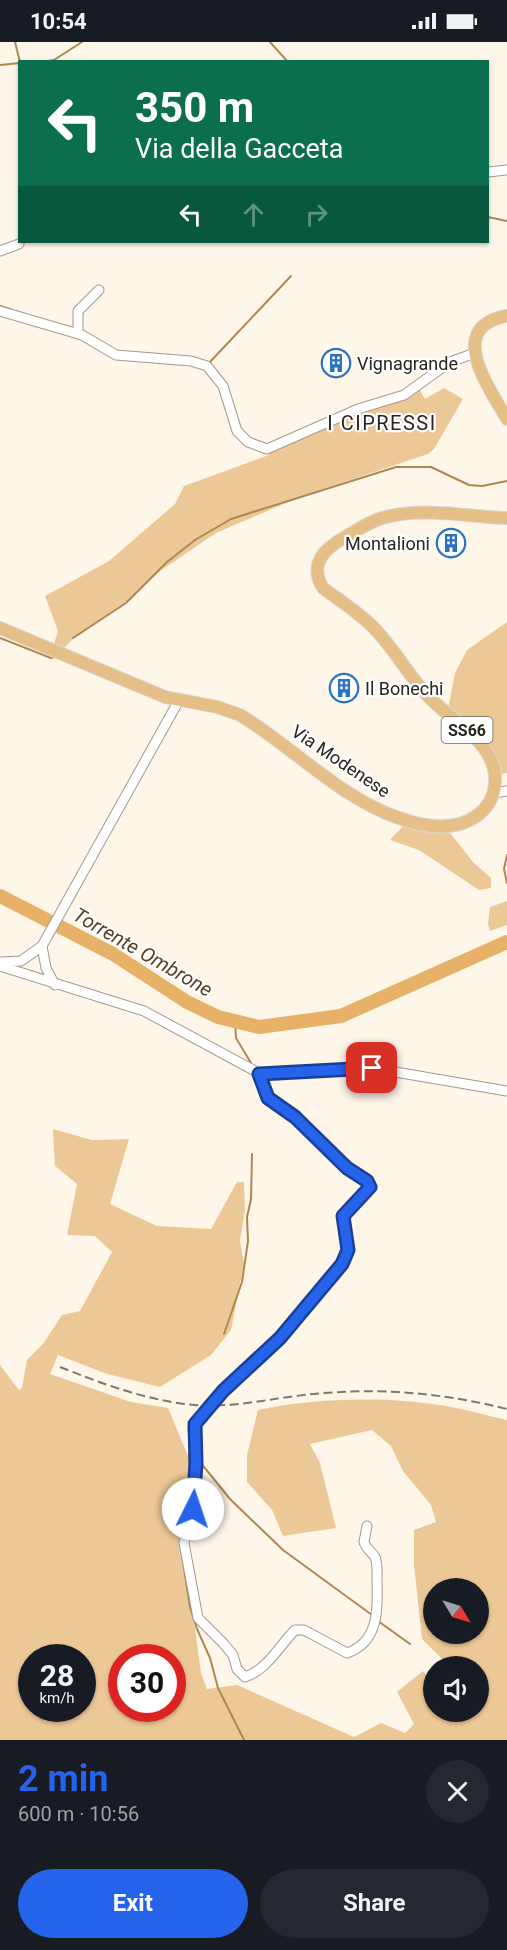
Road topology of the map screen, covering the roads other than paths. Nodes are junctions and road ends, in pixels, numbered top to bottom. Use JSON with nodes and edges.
{"nodes":[{"id":1,"x":507,"y":170,"type":"edge"},
{"id":2,"x":489,"y":172,"type":"edge"},
{"id":3,"x":19,"y":244,"type":"dead end"},
{"id":4,"x":0,"y":251,"type":"edge"},
{"id":5,"x":99,"y":290,"type":"dead end"},
{"id":6,"x":0,"y":311,"type":"edge"},
{"id":7,"x":507,"y":316,"type":"edge"},
{"id":8,"x":78,"y":334,"type":"junction"},
{"id":9,"x":475,"y":353,"type":"junction"},
{"id":10,"x":507,"y":418,"type":"edge"},
{"id":11,"x":507,"y":518,"type":"edge"},
{"id":12,"x":0,"y":628,"type":"edge"},
{"id":13,"x":178,"y":702,"type":"junction"},
{"id":14,"x":507,"y":791,"type":"edge"},
{"id":15,"x":494,"y":793,"type":"junction"},
{"id":16,"x":44,"y":942,"type":"junction"},
{"id":17,"x":0,"y":964,"type":"edge"},
{"id":18,"x":56,"y":985,"type":"junction"},
{"id":19,"x":259,"y":1074,"type":"junction"},
{"id":20,"x":507,"y":1090,"type":"edge"},
{"id":21,"x":367,"y":1526,"type":"dead end"}],
"edges":[{"from":1,"to":2,"type":"street"},
{"from":3,"to":4,"type":"street"},
{"from":5,"to":8,"type":"street"},
{"from":6,"to":8,"type":"street"},
{"from":7,"to":9,"type":"main road"},
{"from":8,"to":9,"type":"street"},
{"from":9,"to":10,"type":"main road"},
{"from":11,"to":15,"type":"main road","number":"SS66"},
{"from":12,"to":13,"type":"main road","name":"Via Modenese"},
{"from":13,"to":15,"type":"main road","name":"Via Modenese"},
{"from":13,"to":16,"type":"street"},
{"from":14,"to":15,"type":"street"},
{"from":16,"to":17,"type":"street"},
{"from":16,"to":18,"type":"street"},
{"from":17,"to":18,"type":"street"},
{"from":18,"to":19,"type":"street"},
{"from":19,"to":20,"type":"street"},
{"from":19,"to":21,"type":"street"}]}
